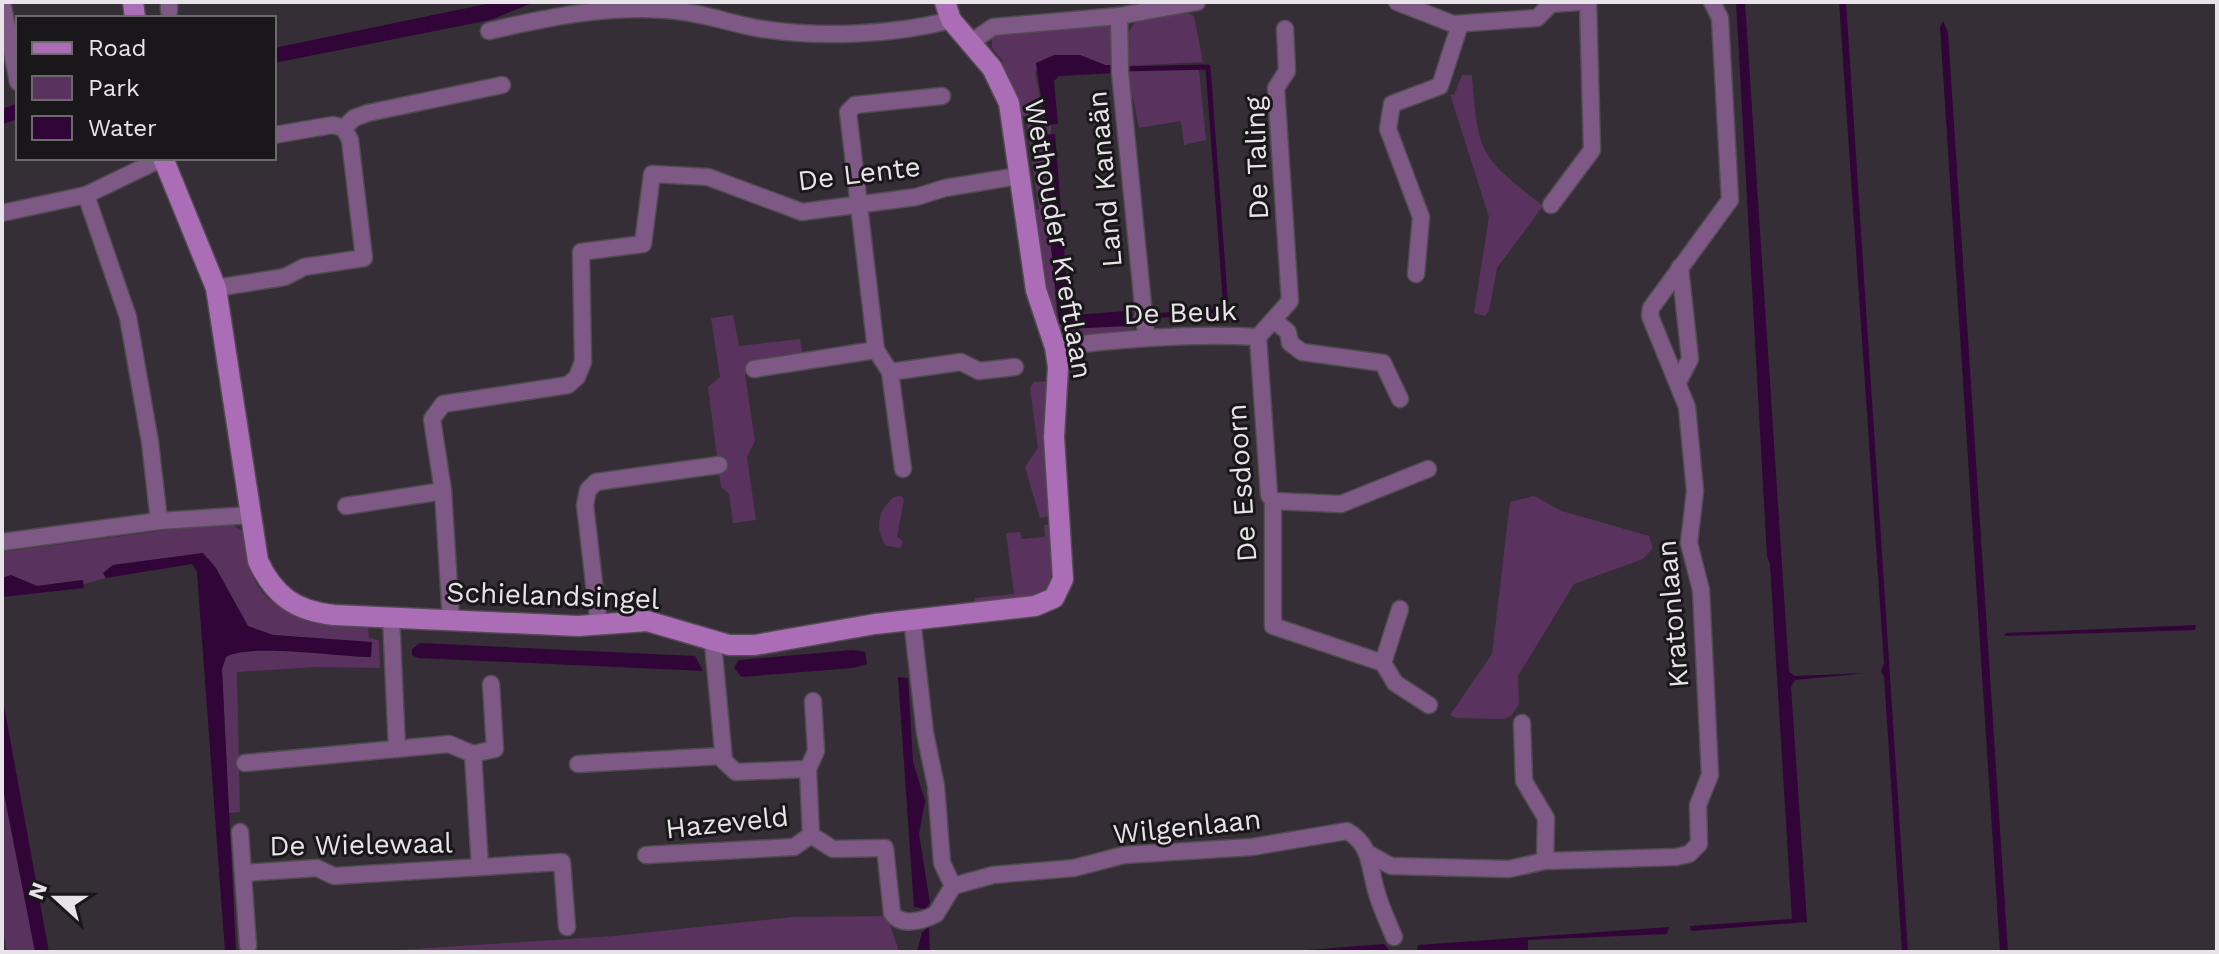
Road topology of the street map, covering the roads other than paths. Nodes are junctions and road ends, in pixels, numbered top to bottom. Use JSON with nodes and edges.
{"nodes":[{"id":1,"x":2,"y":2,"type":"edge"},
{"id":2,"x":1197,"y":2,"type":"edge"},
{"id":3,"x":1397,"y":2,"type":"edge"},
{"id":4,"x":1578,"y":2,"type":"edge"},
{"id":5,"x":1588,"y":2,"type":"edge"},
{"id":6,"x":1712,"y":2,"type":"edge"},
{"id":7,"x":948,"y":11,"type":"edge"},
{"id":8,"x":1119,"y":16,"type":"junction"},
{"id":9,"x":1460,"y":24,"type":"junction"},
{"id":10,"x":1285,"y":29,"type":"dead end"},
{"id":11,"x":489,"y":31,"type":"dead end"},
{"id":12,"x":971,"y":42,"type":"junction"},
{"id":13,"x":16,"y":72,"type":"edge"},
{"id":14,"x":502,"y":85,"type":"dead end"},
{"id":15,"x":942,"y":96,"type":"dead end"},
{"id":16,"x":344,"y":128,"type":"junction"},
{"id":17,"x":276,"y":135,"type":"edge"},
{"id":18,"x":159,"y":160,"type":"edge"},
{"id":19,"x":164,"y":160,"type":"edge"},
{"id":20,"x":1019,"y":176,"type":"junction"},
{"id":21,"x":86,"y":195,"type":"junction"},
{"id":22,"x":856,"y":204,"type":"junction"},
{"id":23,"x":1551,"y":205,"type":"dead end"},
{"id":24,"x":2,"y":213,"type":"edge"},
{"id":25,"x":1680,"y":267,"type":"junction"},
{"id":26,"x":1416,"y":274,"type":"dead end"},
{"id":27,"x":216,"y":288,"type":"junction"},
{"id":28,"x":1275,"y":321,"type":"junction"},
{"id":29,"x":1146,"y":336,"type":"junction"},
{"id":30,"x":1258,"y":337,"type":"junction"},
{"id":31,"x":1055,"y":347,"type":"junction"},
{"id":32,"x":876,"y":350,"type":"junction"},
{"id":33,"x":1015,"y":367,"type":"dead end"},
{"id":34,"x":754,"y":369,"type":"dead end"},
{"id":35,"x":890,"y":372,"type":"junction"},
{"id":36,"x":1679,"y":380,"type":"junction"},
{"id":37,"x":1400,"y":399,"type":"dead end"},
{"id":38,"x":719,"y":465,"type":"dead end"},
{"id":39,"x":903,"y":469,"type":"dead end"},
{"id":40,"x":1428,"y":469,"type":"dead end"},
{"id":41,"x":443,"y":491,"type":"junction"},
{"id":42,"x":1273,"y":501,"type":"junction"},
{"id":43,"x":346,"y":506,"type":"dead end"},
{"id":44,"x":251,"y":515,"type":"junction"},
{"id":45,"x":159,"y":521,"type":"junction"},
{"id":46,"x":2,"y":542,"type":"edge"},
{"id":47,"x":1054,"y":598,"type":"joint"},
{"id":48,"x":1400,"y":609,"type":"dead end"},
{"id":49,"x":391,"y":616,"type":"junction"},
{"id":50,"x":912,"y":619,"type":"junction"},
{"id":51,"x":451,"y":620,"type":"junction"},
{"id":52,"x":599,"y":626,"type":"junction"},
{"id":53,"x":713,"y":643,"type":"junction"},
{"id":54,"x":1383,"y":663,"type":"junction"},
{"id":55,"x":491,"y":684,"type":"dead end"},
{"id":56,"x":813,"y":701,"type":"dead end"},
{"id":57,"x":1429,"y":705,"type":"dead end"},
{"id":58,"x":1522,"y":723,"type":"dead end"},
{"id":59,"x":397,"y":749,"type":"junction"},
{"id":60,"x":473,"y":754,"type":"junction"},
{"id":61,"x":722,"y":756,"type":"junction"},
{"id":62,"x":245,"y":763,"type":"dead end"},
{"id":63,"x":578,"y":764,"type":"dead end"},
{"id":64,"x":808,"y":769,"type":"junction"},
{"id":65,"x":240,"y":832,"type":"dead end"},
{"id":66,"x":811,"y":835,"type":"junction"},
{"id":67,"x":1699,"y":844,"type":"joint"},
{"id":68,"x":1369,"y":854,"type":"junction"},
{"id":69,"x":646,"y":855,"type":"dead end"},
{"id":70,"x":1545,"y":861,"type":"junction"},
{"id":71,"x":480,"y":867,"type":"junction"},
{"id":72,"x":243,"y":873,"type":"junction"},
{"id":73,"x":953,"y":886,"type":"junction"},
{"id":74,"x":567,"y":927,"type":"dead end"},
{"id":75,"x":1394,"y":937,"type":"dead end"},
{"id":76,"x":248,"y":946,"type":"dead end"}],
"edges":[{"from":1,"to":13,"type":"street"},
{"from":2,"to":8,"type":"street"},
{"from":3,"to":9,"type":"street"},
{"from":4,"to":9,"type":"street"},
{"from":5,"to":23,"type":"street"},
{"from":6,"to":25,"type":"street","name":"Kratonlaan"},
{"from":7,"to":11,"type":"street"},
{"from":7,"to":12,"type":"street","name":"Wethouder Kreftlaan"},
{"from":8,"to":12,"type":"street"},
{"from":8,"to":29,"type":"street","name":"Land Kanaän"},
{"from":9,"to":26,"type":"street"},
{"from":10,"to":28,"type":"street","name":"De Taling"},
{"from":12,"to":20,"type":"street","name":"Wethouder Kreftlaan"},
{"from":14,"to":16,"type":"street"},
{"from":15,"to":22,"type":"street"},
{"from":16,"to":17,"type":"street"},
{"from":16,"to":27,"type":"street"},
{"from":18,"to":21,"type":"street"},
{"from":19,"to":27,"type":"street","name":"Schielandsingel"},
{"from":20,"to":22,"type":"street","name":"De Lente"},
{"from":20,"to":31,"type":"street","name":"Wethouder Kreftlaan"},
{"from":21,"to":24,"type":"street"},
{"from":21,"to":45,"type":"street"},
{"from":22,"to":32,"type":"street"},
{"from":22,"to":41,"type":"street","name":"De Lente"},
{"from":25,"to":36,"type":"street","name":"Kratonlaan"},
{"from":25,"to":36,"type":"street","name":"Kratonlaan"},
{"from":27,"to":44,"type":"street","name":"Schielandsingel"},
{"from":28,"to":30,"type":"street"},
{"from":28,"to":37,"type":"street"},
{"from":29,"to":30,"type":"street","name":"De Beuk"},
{"from":29,"to":31,"type":"street","name":"De Beuk"},
{"from":30,"to":42,"type":"street","name":"De Esdoorn"},
{"from":31,"to":47,"type":"street","name":"Wethouder Kreftlaan"},
{"from":32,"to":34,"type":"street"},
{"from":32,"to":35,"type":"street"},
{"from":33,"to":35,"type":"street"},
{"from":35,"to":39,"type":"street"},
{"from":36,"to":67,"type":"street","name":"Kratonlaan"},
{"from":38,"to":52,"type":"street"},
{"from":40,"to":42,"type":"street"},
{"from":41,"to":43,"type":"street"},
{"from":41,"to":51,"type":"street"},
{"from":42,"to":54,"type":"street","name":"De Esdoorn"},
{"from":44,"to":45,"type":"street"},
{"from":44,"to":49,"type":"street","name":"Schielandsingel"},
{"from":45,"to":46,"type":"street"},
{"from":47,"to":50,"type":"street","name":"Schielandsingel"},
{"from":48,"to":54,"type":"street"},
{"from":49,"to":51,"type":"street","name":"Schielandsingel"},
{"from":49,"to":59,"type":"street"},
{"from":50,"to":53,"type":"street","name":"Schielandsingel"},
{"from":50,"to":73,"type":"street"},
{"from":51,"to":52,"type":"street","name":"Schielandsingel"},
{"from":52,"to":53,"type":"street","name":"Schielandsingel"},
{"from":53,"to":61,"type":"street"},
{"from":54,"to":57,"type":"street"},
{"from":55,"to":60,"type":"street"},
{"from":56,"to":64,"type":"street","name":"Hazeveld"},
{"from":58,"to":70,"type":"street"},
{"from":59,"to":60,"type":"street"},
{"from":59,"to":62,"type":"street"},
{"from":60,"to":71,"type":"street","name":"De Wielewaal"},
{"from":61,"to":63,"type":"street","name":"Hazeveld"},
{"from":61,"to":64,"type":"street","name":"Hazeveld"},
{"from":64,"to":66,"type":"street","name":"Hazeveld"},
{"from":65,"to":72,"type":"street","name":"De Wielewaal"},
{"from":66,"to":69,"type":"street","name":"Hazeveld"},
{"from":66,"to":73,"type":"street","name":"Hazeveld"},
{"from":67,"to":70,"type":"street","name":"Wilgenlaan"},
{"from":68,"to":70,"type":"street","name":"Wilgenlaan"},
{"from":68,"to":73,"type":"street","name":"Wilgenlaan"},
{"from":68,"to":75,"type":"street"},
{"from":71,"to":72,"type":"street","name":"De Wielewaal"},
{"from":71,"to":74,"type":"street","name":"De Wielewaal"},
{"from":72,"to":76,"type":"street","name":"De Wielewaal"}]}
